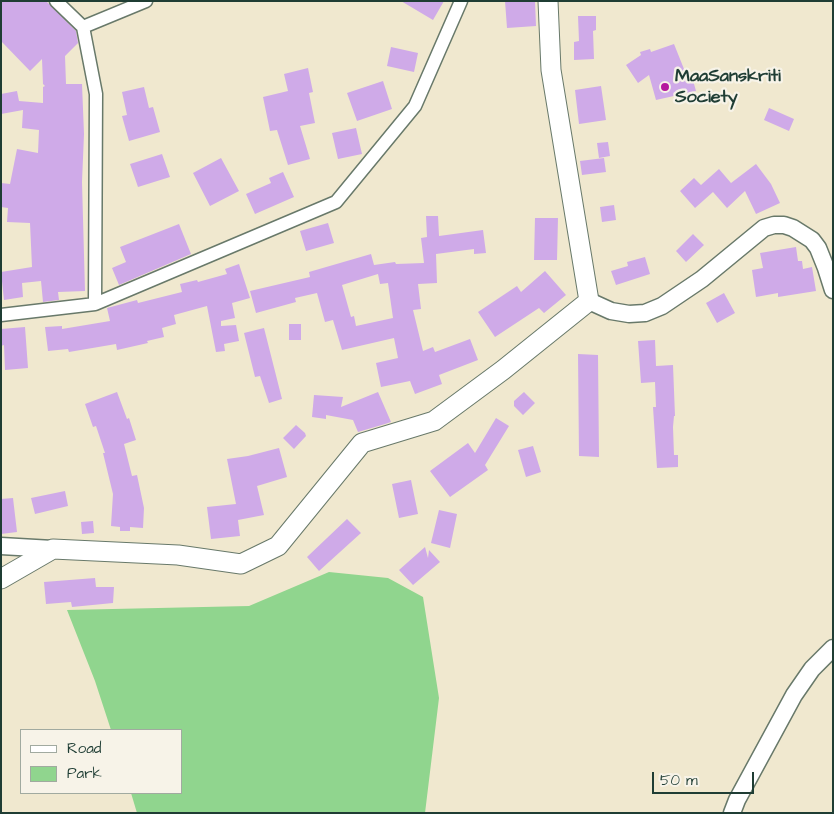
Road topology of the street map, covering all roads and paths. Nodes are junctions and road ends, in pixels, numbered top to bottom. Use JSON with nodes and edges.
{"nodes":[{"id":1,"x":56,"y":1,"type":"edge"},
{"id":2,"x":146,"y":1,"type":"edge"},
{"id":3,"x":462,"y":1,"type":"edge"},
{"id":4,"x":548,"y":1,"type":"edge"},
{"id":5,"x":83,"y":28,"type":"junction"},
{"id":6,"x":833,"y":290,"type":"edge"},
{"id":7,"x":589,"y":301,"type":"junction"},
{"id":8,"x":96,"y":304,"type":"junction"},
{"id":9,"x":1,"y":315,"type":"edge"},
{"id":10,"x":1,"y":546,"type":"edge"},
{"id":11,"x":53,"y":549,"type":"junction"},
{"id":12,"x":1,"y":579,"type":"edge"},
{"id":13,"x":833,"y":648,"type":"edge"},
{"id":14,"x":732,"y":813,"type":"edge"}],
"edges":[{"from":1,"to":5,"type":"street"},
{"from":2,"to":5,"type":"street"},
{"from":3,"to":8,"type":"street"},
{"from":4,"to":7,"type":"main road"},
{"from":5,"to":8,"type":"street"},
{"from":6,"to":7,"type":"main road"},
{"from":7,"to":11,"type":"main road"},
{"from":8,"to":9,"type":"street"},
{"from":10,"to":11,"type":"main road"},
{"from":11,"to":12,"type":"main road"},
{"from":13,"to":14,"type":"main road"}]}
